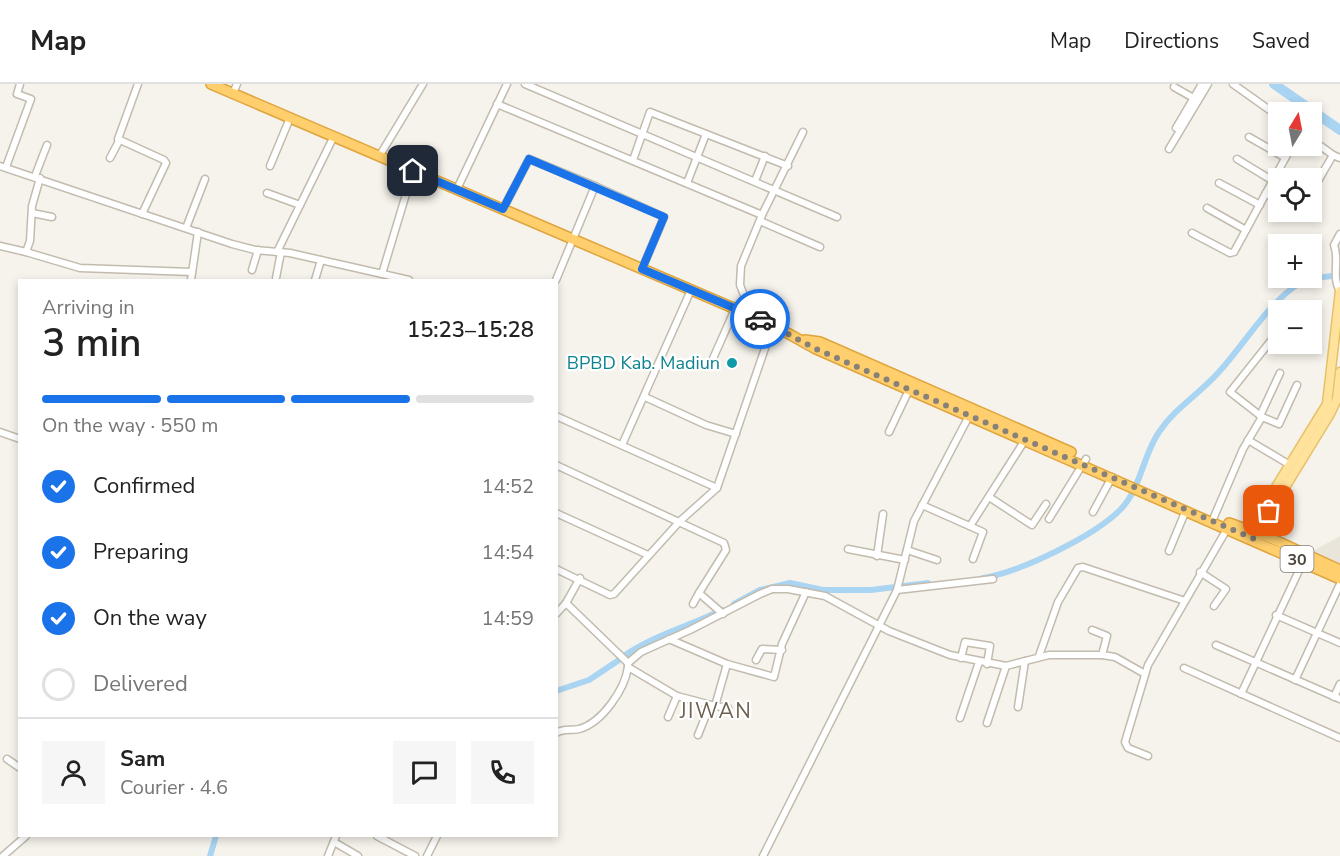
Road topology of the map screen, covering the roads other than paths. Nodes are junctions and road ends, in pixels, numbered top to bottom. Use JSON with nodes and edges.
{"nodes":[{"id":1,"x":20,"y":84,"type":"edge"},
{"id":2,"x":138,"y":84,"type":"edge"},
{"id":3,"x":211,"y":84,"type":"edge"},
{"id":4,"x":423,"y":84,"type":"edge"},
{"id":5,"x":507,"y":84,"type":"edge"},
{"id":6,"x":525,"y":84,"type":"edge"},
{"id":7,"x":1203,"y":84,"type":"edge"},
{"id":8,"x":1209,"y":84,"type":"edge"},
{"id":9,"x":1233,"y":84,"type":"edge"},
{"id":10,"x":1174,"y":87,"type":"dead end"},
{"id":11,"x":235,"y":89,"type":"edge"},
{"id":12,"x":1196,"y":100,"type":"junction"},
{"id":13,"x":497,"y":104,"type":"junction"},
{"id":14,"x":1268,"y":109,"type":"edge"},
{"id":15,"x":1174,"y":114,"type":"dead end"},
{"id":16,"x":290,"y":118,"type":"junction"},
{"id":17,"x":1182,"y":119,"type":"junction"},
{"id":18,"x":1176,"y":128,"type":"dead end"},
{"id":19,"x":802,"y":132,"type":"dead end"},
{"id":20,"x":642,"y":134,"type":"junction"},
{"id":21,"x":706,"y":134,"type":"junction"},
{"id":22,"x":334,"y":136,"type":"junction"},
{"id":23,"x":1249,"y":137,"type":"dead end"},
{"id":24,"x":119,"y":141,"type":"junction"},
{"id":25,"x":47,"y":145,"type":"dead end"},
{"id":26,"x":1322,"y":146,"type":"edge"},
{"id":27,"x":1169,"y":149,"type":"dead end"},
{"id":28,"x":1333,"y":154,"type":"junction"},
{"id":29,"x":380,"y":155,"type":"junction"},
{"id":30,"x":765,"y":156,"type":"junction"},
{"id":31,"x":696,"y":157,"type":"junction"},
{"id":32,"x":1284,"y":157,"type":"joint"},
{"id":33,"x":110,"y":158,"type":"dead end"},
{"id":34,"x":1340,"y":158,"type":"edge"},
{"id":35,"x":1237,"y":159,"type":"dead end"},
{"id":36,"x":633,"y":160,"type":"junction"},
{"id":37,"x":788,"y":165,"type":"junction"},
{"id":38,"x":270,"y":166,"type":"dead end"},
{"id":39,"x":3,"y":167,"type":"edge"},
{"id":40,"x":1279,"y":168,"type":"edge"},
{"id":41,"x":413,"y":171,"type":"junction"},
{"id":42,"x":1322,"y":174,"type":"edge"},
{"id":43,"x":37,"y":177,"type":"junction"},
{"id":44,"x":1268,"y":178,"type":"edge"},
{"id":45,"x":205,"y":179,"type":"dead end"},
{"id":46,"x":755,"y":181,"type":"junction"},
{"id":47,"x":687,"y":183,"type":"junction"},
{"id":48,"x":1219,"y":183,"type":"dead end"},
{"id":49,"x":595,"y":186,"type":"junction"},
{"id":50,"x":457,"y":189,"type":"junction"},
{"id":51,"x":775,"y":189,"type":"junction"},
{"id":52,"x":1268,"y":190,"type":"edge"},
{"id":53,"x":267,"y":193,"type":"dead end"},
{"id":54,"x":1266,"y":194,"type":"joint"},
{"id":55,"x":1260,"y":205,"type":"junction"},
{"id":56,"x":300,"y":206,"type":"junction"},
{"id":57,"x":1207,"y":208,"type":"dead end"},
{"id":58,"x":503,"y":209,"type":"junction"},
{"id":59,"x":32,"y":213,"type":"junction"},
{"id":60,"x":142,"y":214,"type":"junction"},
{"id":61,"x":52,"y":217,"type":"dead end"},
{"id":62,"x":837,"y":217,"type":"dead end"},
{"id":63,"x":761,"y":218,"type":"junction"},
{"id":64,"x":186,"y":228,"type":"junction"},
{"id":65,"x":1245,"y":230,"type":"junction"},
{"id":66,"x":198,"y":232,"type":"junction"},
{"id":67,"x":1192,"y":232,"type":"dead end"},
{"id":68,"x":1340,"y":234,"type":"edge"},
{"id":69,"x":572,"y":240,"type":"junction"},
{"id":70,"x":0,"y":246,"type":"edge"},
{"id":71,"x":820,"y":247,"type":"dead end"},
{"id":72,"x":258,"y":250,"type":"junction"},
{"id":73,"x":1339,"y":251,"type":"edge"},
{"id":74,"x":26,"y":252,"type":"junction"},
{"id":75,"x":279,"y":252,"type":"junction"},
{"id":76,"x":321,"y":260,"type":"junction"},
{"id":77,"x":642,"y":269,"type":"junction"},
{"id":78,"x":252,"y":270,"type":"dead end"},
{"id":79,"x":192,"y":272,"type":"junction"},
{"id":80,"x":382,"y":274,"type":"junction"},
{"id":81,"x":276,"y":278,"type":"dead end"},
{"id":82,"x":191,"y":279,"type":"edge"},
{"id":83,"x":315,"y":279,"type":"edge"},
{"id":84,"x":404,"y":279,"type":"edge"},
{"id":85,"x":556,"y":279,"type":"edge"},
{"id":86,"x":691,"y":290,"type":"junction"},
{"id":87,"x":1340,"y":291,"type":"edge"},
{"id":88,"x":735,"y":309,"type":"junction"},
{"id":89,"x":752,"y":316,"type":"junction"},
{"id":90,"x":773,"y":325,"type":"junction"},
{"id":91,"x":1268,"y":344,"type":"edge"},
{"id":92,"x":1336,"y":357,"type":"edge"},
{"id":93,"x":711,"y":363,"type":"dead end"},
{"id":94,"x":878,"y":372,"type":"junction"},
{"id":95,"x":1340,"y":372,"type":"edge"},
{"id":96,"x":1280,"y":373,"type":"dead end"},
{"id":97,"x":1297,"y":386,"type":"dead end"},
{"id":98,"x":909,"y":390,"type":"junction"},
{"id":99,"x":645,"y":397,"type":"junction"},
{"id":100,"x":969,"y":416,"type":"junction"},
{"id":101,"x":1261,"y":416,"type":"junction"},
{"id":102,"x":558,"y":417,"type":"edge"},
{"id":103,"x":0,"y":432,"type":"edge"},
{"id":104,"x":889,"y":432,"type":"dead end"},
{"id":105,"x":736,"y":434,"type":"junction"},
{"id":106,"x":18,"y":438,"type":"edge"},
{"id":107,"x":1025,"y":440,"type":"junction"},
{"id":108,"x":1248,"y":440,"type":"junction"},
{"id":109,"x":622,"y":445,"type":"junction"},
{"id":110,"x":1085,"y":462,"type":"junction"},
{"id":111,"x":1290,"y":465,"type":"junction"},
{"id":112,"x":558,"y":466,"type":"edge"},
{"id":113,"x":1113,"y":477,"type":"junction"},
{"id":114,"x":1137,"y":485,"type":"junction"},
{"id":115,"x":717,"y":488,"type":"junction"},
{"id":116,"x":989,"y":497,"type":"junction"},
{"id":117,"x":1046,"y":504,"type":"dead end"},
{"id":118,"x":922,"y":505,"type":"junction"},
{"id":119,"x":1186,"y":510,"type":"junction"},
{"id":120,"x":1093,"y":512,"type":"dead end"},
{"id":121,"x":558,"y":514,"type":"edge"},
{"id":122,"x":883,"y":514,"type":"dead end"},
{"id":123,"x":1214,"y":517,"type":"junction"},
{"id":124,"x":1049,"y":519,"type":"dead end"},
{"id":125,"x":680,"y":521,"type":"junction"},
{"id":126,"x":970,"y":526,"type":"junction"},
{"id":127,"x":1227,"y":529,"type":"junction"},
{"id":128,"x":1252,"y":534,"type":"junction"},
{"id":129,"x":848,"y":549,"type":"dead end"},
{"id":130,"x":907,"y":550,"type":"junction"},
{"id":131,"x":1169,"y":551,"type":"dead end"},
{"id":132,"x":648,"y":555,"type":"junction"},
{"id":133,"x":877,"y":556,"type":"junction"},
{"id":134,"x":974,"y":559,"type":"dead end"},
{"id":135,"x":905,"y":560,"type":"junction"},
{"id":136,"x":937,"y":560,"type":"dead end"},
{"id":137,"x":1303,"y":562,"type":"junction"},
{"id":138,"x":558,"y":569,"type":"edge"},
{"id":139,"x":1340,"y":570,"type":"edge"},
{"id":140,"x":1200,"y":572,"type":"junction"},
{"id":141,"x":580,"y":578,"type":"junction"},
{"id":142,"x":993,"y":579,"type":"dead end"},
{"id":143,"x":1340,"y":579,"type":"edge"},
{"id":144,"x":1340,"y":584,"type":"edge"},
{"id":145,"x":897,"y":589,"type":"junction"},
{"id":146,"x":806,"y":592,"type":"junction"},
{"id":147,"x":699,"y":593,"type":"junction"},
{"id":148,"x":1185,"y":601,"type":"junction"},
{"id":149,"x":566,"y":603,"type":"junction"},
{"id":150,"x":693,"y":604,"type":"dead end"},
{"id":151,"x":1214,"y":606,"type":"dead end"},
{"id":152,"x":558,"y":612,"type":"edge"},
{"id":153,"x":721,"y":612,"type":"junction"},
{"id":154,"x":1276,"y":615,"type":"junction"},
{"id":155,"x":880,"y":626,"type":"junction"},
{"id":156,"x":1092,"y":630,"type":"dead end"},
{"id":157,"x":1315,"y":633,"type":"junction"},
{"id":158,"x":669,"y":639,"type":"junction"},
{"id":159,"x":1340,"y":643,"type":"edge"},
{"id":160,"x":1216,"y":645,"type":"dead end"},
{"id":161,"x":782,"y":650,"type":"junction"},
{"id":162,"x":1102,"y":655,"type":"junction"},
{"id":163,"x":1039,"y":656,"type":"junction"},
{"id":164,"x":961,"y":658,"type":"junction"},
{"id":165,"x":756,"y":660,"type":"dead end"},
{"id":166,"x":1257,"y":661,"type":"junction"},
{"id":167,"x":1025,"y":662,"type":"junction"},
{"id":168,"x":983,"y":663,"type":"junction"},
{"id":169,"x":727,"y":664,"type":"junction"},
{"id":170,"x":628,"y":665,"type":"junction"},
{"id":171,"x":1006,"y":666,"type":"junction"},
{"id":172,"x":1184,"y":668,"type":"dead end"},
{"id":173,"x":1145,"y":674,"type":"junction"},
{"id":174,"x":1295,"y":680,"type":"junction"},
{"id":175,"x":1340,"y":684,"type":"edge"},
{"id":176,"x":1241,"y":694,"type":"junction"},
{"id":177,"x":677,"y":696,"type":"junction"},
{"id":178,"x":1337,"y":698,"type":"edge"},
{"id":179,"x":712,"y":706,"type":"junction"},
{"id":180,"x":1018,"y":706,"type":"dead end"},
{"id":181,"x":728,"y":708,"type":"dead end"},
{"id":182,"x":668,"y":717,"type":"dead end"},
{"id":183,"x":960,"y":717,"type":"dead end"},
{"id":184,"x":987,"y":723,"type":"dead end"},
{"id":185,"x":558,"y":732,"type":"edge"},
{"id":186,"x":698,"y":735,"type":"dead end"},
{"id":187,"x":1340,"y":738,"type":"edge"},
{"id":188,"x":1148,"y":756,"type":"dead end"},
{"id":189,"x":7,"y":759,"type":"dead end"},
{"id":190,"x":18,"y":767,"type":"edge"},
{"id":191,"x":25,"y":837,"type":"edge"},
{"id":192,"x":379,"y":837,"type":"edge"},
{"id":193,"x":436,"y":837,"type":"edge"},
{"id":194,"x":335,"y":839,"type":"edge"},
{"id":195,"x":3,"y":856,"type":"edge"},
{"id":196,"x":328,"y":856,"type":"edge"},
{"id":197,"x":358,"y":856,"type":"edge"},
{"id":198,"x":416,"y":856,"type":"edge"},
{"id":199,"x":427,"y":856,"type":"edge"},
{"id":200,"x":763,"y":856,"type":"edge"}],
"edges":[{"from":1,"to":39,"type":"street"},
{"from":2,"to":24,"type":"street"},
{"from":3,"to":11,"type":"highway","number":"30"},
{"from":4,"to":29,"type":"street"},
{"from":5,"to":13,"type":"street"},
{"from":6,"to":20,"type":"street"},
{"from":7,"to":12,"type":"street"},
{"from":8,"to":12,"type":"street"},
{"from":9,"to":14,"type":"street"},
{"from":10,"to":12,"type":"street"},
{"from":11,"to":16,"type":"highway","number":"30"},
{"from":12,"to":17,"type":"street"},
{"from":12,"to":27,"type":"street"},
{"from":13,"to":36,"type":"street"},
{"from":13,"to":50,"type":"street"},
{"from":15,"to":17,"type":"street"},
{"from":16,"to":22,"type":"highway","number":"30"},
{"from":16,"to":38,"type":"street"},
{"from":17,"to":18,"type":"street"},
{"from":19,"to":37,"type":"street"},
{"from":20,"to":21,"type":"street"},
{"from":20,"to":31,"type":"street"},
{"from":20,"to":36,"type":"street"},
{"from":21,"to":30,"type":"street"},
{"from":21,"to":31,"type":"street"},
{"from":22,"to":29,"type":"highway","number":"30"},
{"from":22,"to":56,"type":"street"},
{"from":23,"to":32,"type":"street"},
{"from":24,"to":33,"type":"street"},
{"from":24,"to":60,"type":"street"},
{"from":25,"to":43,"type":"street"},
{"from":26,"to":28,"type":"street"},
{"from":28,"to":34,"type":"street"},
{"from":28,"to":42,"type":"street"},
{"from":29,"to":41,"type":"highway","number":"30"},
{"from":30,"to":37,"type":"street"},
{"from":30,"to":46,"type":"street"},
{"from":31,"to":46,"type":"street"},
{"from":31,"to":47,"type":"street"},
{"from":32,"to":40,"type":"street"},
{"from":35,"to":44,"type":"street"},
{"from":36,"to":47,"type":"street"},
{"from":37,"to":51,"type":"street"},
{"from":39,"to":43,"type":"street"},
{"from":41,"to":50,"type":"highway","number":"30"},
{"from":41,"to":80,"type":"street"},
{"from":43,"to":59,"type":"street"},
{"from":43,"to":60,"type":"street"},
{"from":45,"to":64,"type":"street"},
{"from":46,"to":51,"type":"street"},
{"from":47,"to":63,"type":"street"},
{"from":48,"to":55,"type":"street"},
{"from":49,"to":58,"type":"street"},
{"from":49,"to":69,"type":"street"},
{"from":49,"to":77,"type":"street"},
{"from":50,"to":58,"type":"highway","number":"30"},
{"from":51,"to":62,"type":"street"},
{"from":51,"to":63,"type":"street"},
{"from":52,"to":54,"type":"street"},
{"from":53,"to":56,"type":"street"},
{"from":54,"to":55,"type":"street"},
{"from":55,"to":65,"type":"street"},
{"from":56,"to":75,"type":"street"},
{"from":57,"to":65,"type":"street"},
{"from":58,"to":69,"type":"highway","number":"30"},
{"from":59,"to":61,"type":"street"},
{"from":59,"to":74,"type":"street"},
{"from":60,"to":64,"type":"street"},
{"from":63,"to":71,"type":"street"},
{"from":63,"to":89,"type":"street"},
{"from":64,"to":66,"type":"street"},
{"from":65,"to":67,"type":"street"},
{"from":66,"to":72,"type":"street"},
{"from":66,"to":79,"type":"street"},
{"from":68,"to":73,"type":"street"},
{"from":69,"to":77,"type":"highway","number":"30"},
{"from":69,"to":85,"type":"street"},
{"from":70,"to":74,"type":"street"},
{"from":72,"to":75,"type":"street"},
{"from":72,"to":78,"type":"street"},
{"from":73,"to":87,"type":"street"},
{"from":74,"to":79,"type":"street"},
{"from":75,"to":76,"type":"street"},
{"from":75,"to":81,"type":"street"},
{"from":76,"to":80,"type":"street"},
{"from":76,"to":83,"type":"street"},
{"from":77,"to":86,"type":"highway","number":"30"},
{"from":79,"to":82,"type":"street"},
{"from":80,"to":84,"type":"street"},
{"from":86,"to":88,"type":"highway","number":"30"},
{"from":86,"to":99,"type":"street"},
{"from":87,"to":92,"type":"main road"},
{"from":88,"to":89,"type":"highway","number":"30"},
{"from":88,"to":93,"type":"street"},
{"from":89,"to":90,"type":"highway","number":"30"},
{"from":90,"to":94,"type":"highway","number":"30"},
{"from":90,"to":105,"type":"street"},
{"from":91,"to":101,"type":"street"},
{"from":92,"to":111,"type":"main road"},
{"from":94,"to":98,"type":"highway","number":"30"},
{"from":94,"to":110,"type":"highway","number":"30"},
{"from":95,"to":128,"type":"main road"},
{"from":96,"to":101,"type":"street"},
{"from":97,"to":101,"type":"street"},
{"from":98,"to":100,"type":"highway","number":"30"},
{"from":98,"to":104,"type":"street"},
{"from":99,"to":105,"type":"street"},
{"from":99,"to":109,"type":"street"},
{"from":100,"to":107,"type":"highway","number":"30"},
{"from":100,"to":118,"type":"street"},
{"from":101,"to":108,"type":"street"},
{"from":102,"to":109,"type":"street"},
{"from":103,"to":106,"type":"street"},
{"from":105,"to":115,"type":"street"},
{"from":107,"to":110,"type":"highway","number":"30"},
{"from":107,"to":116,"type":"street"},
{"from":108,"to":111,"type":"street"},
{"from":108,"to":123,"type":"street"},
{"from":109,"to":115,"type":"street"},
{"from":110,"to":113,"type":"highway","number":"30"},
{"from":110,"to":114,"type":"highway","number":"30"},
{"from":110,"to":124,"type":"street"},
{"from":111,"to":128,"type":"main road"},
{"from":112,"to":125,"type":"street"},
{"from":113,"to":114,"type":"highway","number":"30"},
{"from":113,"to":120,"type":"street"},
{"from":114,"to":119,"type":"highway","number":"30"},
{"from":114,"to":123,"type":"highway","number":"30"},
{"from":115,"to":125,"type":"street"},
{"from":116,"to":117,"type":"street"},
{"from":116,"to":126,"type":"street"},
{"from":118,"to":126,"type":"street"},
{"from":118,"to":130,"type":"street"},
{"from":119,"to":127,"type":"highway","number":"30"},
{"from":119,"to":131,"type":"street"},
{"from":121,"to":132,"type":"street"},
{"from":122,"to":133,"type":"street"},
{"from":123,"to":128,"type":"highway","number":"30"},
{"from":125,"to":132,"type":"street"},
{"from":125,"to":147,"type":"street"},
{"from":126,"to":134,"type":"street"},
{"from":127,"to":128,"type":"highway","number":"30"},
{"from":127,"to":140,"type":"street"},
{"from":128,"to":137,"type":"highway","number":"30"},
{"from":128,"to":139,"type":"highway","number":"30"},
{"from":129,"to":133,"type":"street"},
{"from":130,"to":135,"type":"street"},
{"from":130,"to":136,"type":"street"},
{"from":132,"to":141,"type":"street"},
{"from":133,"to":135,"type":"street"},
{"from":135,"to":145,"type":"street"},
{"from":137,"to":143,"type":"highway","number":"30"},
{"from":137,"to":154,"type":"street"},
{"from":138,"to":141,"type":"street"},
{"from":140,"to":148,"type":"street"},
{"from":140,"to":151,"type":"street"},
{"from":141,"to":149,"type":"street"},
{"from":142,"to":145,"type":"street"},
{"from":144,"to":157,"type":"street"},
{"from":145,"to":155,"type":"street"},
{"from":146,"to":153,"type":"street"},
{"from":146,"to":155,"type":"street"},
{"from":146,"to":161,"type":"street"},
{"from":147,"to":150,"type":"street"},
{"from":147,"to":153,"type":"street"},
{"from":148,"to":163,"type":"street"},
{"from":148,"to":173,"type":"street"},
{"from":149,"to":152,"type":"street"},
{"from":149,"to":170,"type":"street"},
{"from":153,"to":158,"type":"street"},
{"from":154,"to":157,"type":"street"},
{"from":154,"to":166,"type":"street"},
{"from":155,"to":164,"type":"street"},
{"from":155,"to":200,"type":"street"},
{"from":156,"to":162,"type":"street"},
{"from":157,"to":159,"type":"street"},
{"from":157,"to":174,"type":"street"},
{"from":158,"to":169,"type":"street"},
{"from":158,"to":170,"type":"street"},
{"from":160,"to":166,"type":"street"},
{"from":161,"to":165,"type":"street"},
{"from":161,"to":169,"type":"street"},
{"from":162,"to":163,"type":"street"},
{"from":162,"to":173,"type":"street"},
{"from":163,"to":167,"type":"street"},
{"from":164,"to":168,"type":"street"},
{"from":164,"to":168,"type":"street"},
{"from":166,"to":174,"type":"street"},
{"from":166,"to":176,"type":"street"},
{"from":167,"to":171,"type":"street"},
{"from":167,"to":180,"type":"street"},
{"from":168,"to":171,"type":"street"},
{"from":168,"to":183,"type":"street"},
{"from":169,"to":179,"type":"street"},
{"from":170,"to":177,"type":"street"},
{"from":170,"to":185,"type":"street"},
{"from":171,"to":184,"type":"street"},
{"from":172,"to":176,"type":"street"},
{"from":173,"to":188,"type":"street"},
{"from":174,"to":178,"type":"street"},
{"from":175,"to":178,"type":"street"},
{"from":176,"to":187,"type":"street"},
{"from":177,"to":179,"type":"street"},
{"from":177,"to":182,"type":"street"},
{"from":179,"to":181,"type":"street"},
{"from":179,"to":186,"type":"street"},
{"from":189,"to":190,"type":"street"},
{"from":191,"to":195,"type":"street"},
{"from":192,"to":198,"type":"street"},
{"from":193,"to":199,"type":"street"},
{"from":194,"to":196,"type":"street"},
{"from":194,"to":197,"type":"street"}]}
